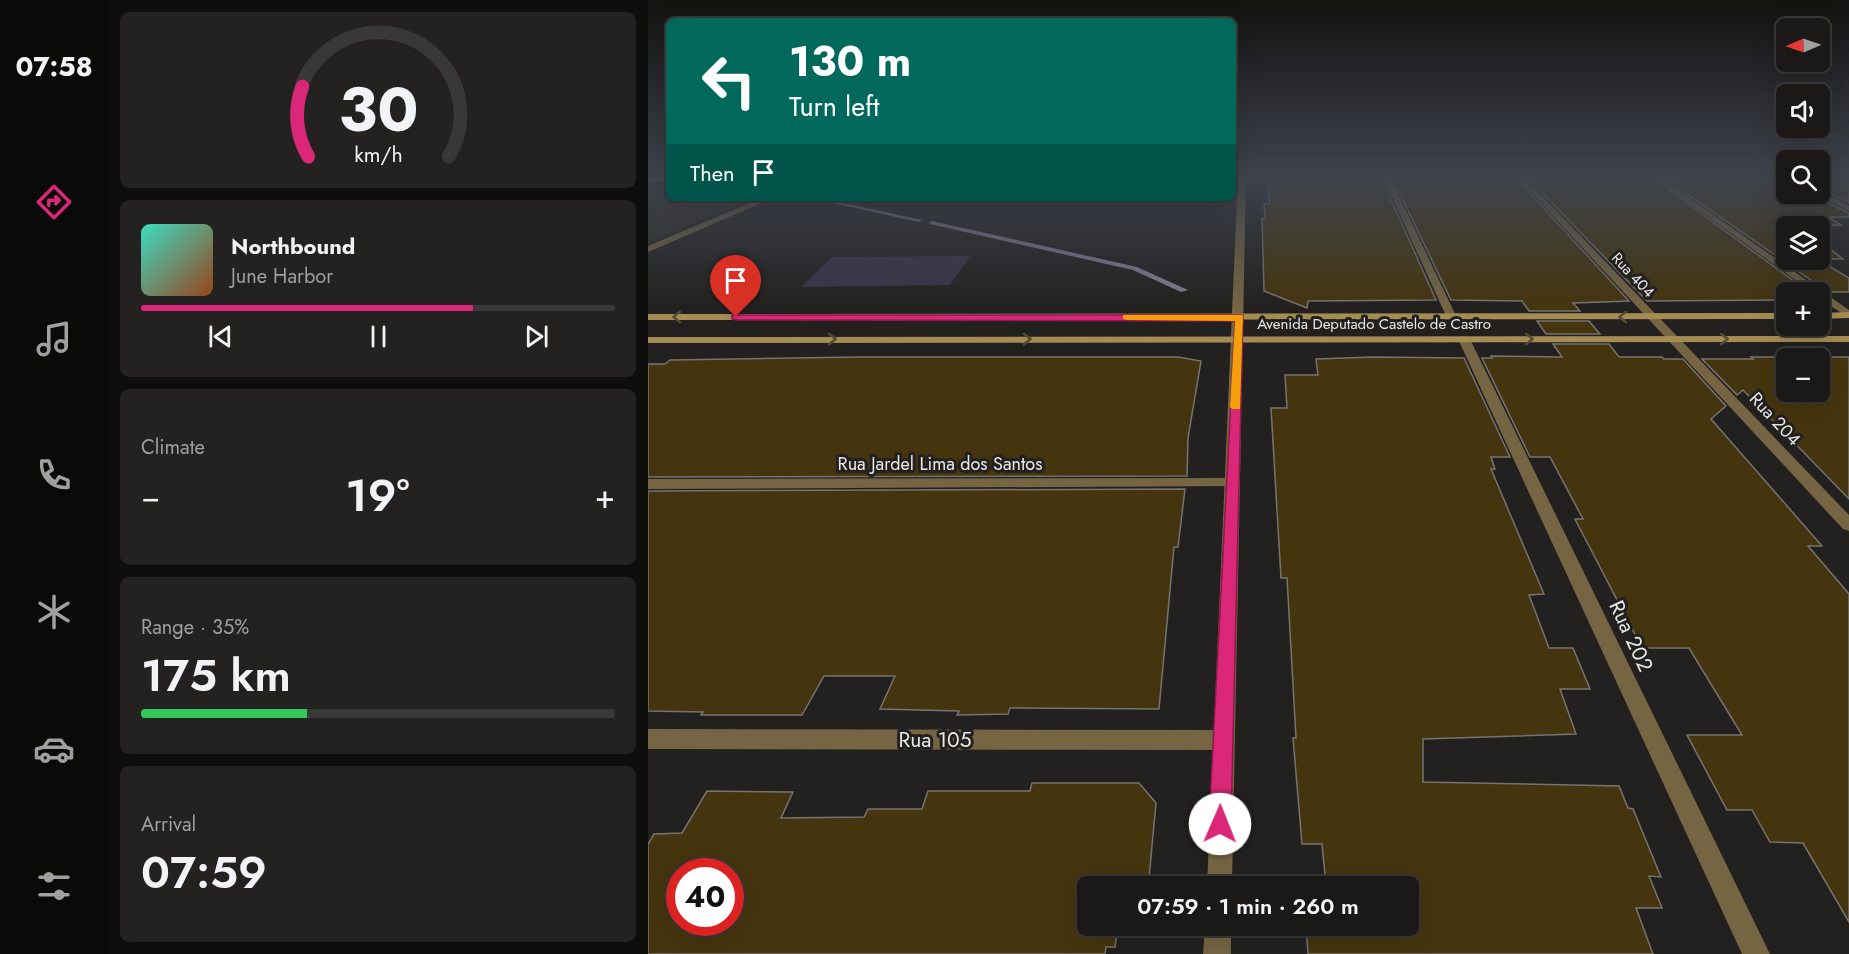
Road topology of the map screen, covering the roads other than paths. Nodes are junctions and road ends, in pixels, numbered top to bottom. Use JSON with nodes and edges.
{"nodes":[{"id":1,"x":716,"y":220,"type":"edge"},
{"id":2,"x":1241,"y":220,"type":"edge"},
{"id":3,"x":1406,"y":220,"type":"edge"},
{"id":4,"x":1560,"y":220,"type":"edge"},
{"id":5,"x":1716,"y":220,"type":"edge"},
{"id":6,"x":648,"y":249,"type":"edge"},
{"id":7,"x":1804,"y":282,"type":"edge"},
{"id":8,"x":1830,"y":301,"type":"edge"},
{"id":9,"x":1849,"y":315,"type":"edge"},
{"id":10,"x":1776,"y":316,"type":"edge"},
{"id":11,"x":1830,"y":316,"type":"edge"},
{"id":12,"x":648,"y":317,"type":"edge"},
{"id":13,"x":824,"y":317,"type":"junction"},
{"id":14,"x":884,"y":317,"type":"junction"},
{"id":15,"x":1652,"y":317,"type":"junction"},
{"id":16,"x":1240,"y":318,"type":"junction"},
{"id":17,"x":1452,"y":318,"type":"junction"},
{"id":18,"x":800,"y":339,"type":"junction"},
{"id":19,"x":866,"y":339,"type":"junction"},
{"id":20,"x":1239,"y":339,"type":"junction"},
{"id":21,"x":1464,"y":339,"type":"junction"},
{"id":22,"x":1675,"y":339,"type":"junction"},
{"id":23,"x":1849,"y":339,"type":"edge"},
{"id":24,"x":648,"y":340,"type":"edge"},
{"id":25,"x":1232,"y":483,"type":"junction"},
{"id":26,"x":648,"y":484,"type":"edge"},
{"id":27,"x":1849,"y":525,"type":"edge"},
{"id":28,"x":648,"y":739,"type":"edge"},
{"id":29,"x":1221,"y":740,"type":"junction"},
{"id":30,"x":1219,"y":876,"type":"edge"},
{"id":31,"x":1218,"y":936,"type":"edge"},
{"id":32,"x":1217,"y":954,"type":"edge"},
{"id":33,"x":1756,"y":954,"type":"edge"}],
"edges":[{"from":1,"to":6,"type":"street"},
{"from":2,"to":16,"type":"street"},
{"from":3,"to":17,"type":"street"},
{"from":4,"to":15,"type":"street","name":"Rua 404"},
{"from":5,"to":7,"type":"street"},
{"from":8,"to":9,"type":"street"},
{"from":9,"to":11,"type":"main road"},
{"from":10,"to":15,"type":"main road","name":"Avenida Deputado Castelo de Castro"},
{"from":13,"to":12,"type":"main road","name":"Avenida Deputado Castelo de Castro","one_way":true},
{"from":13,"to":14,"type":"main road","name":"Avenida Deputado Castelo de Castro"},
{"from":13,"to":18,"type":"main road"},
{"from":14,"to":16,"type":"main road","name":"Avenida Deputado Castelo de Castro"},
{"from":14,"to":19,"type":"main road"},
{"from":15,"to":17,"type":"main road","name":"Avenida Deputado Castelo de Castro","one_way":true},
{"from":15,"to":22,"type":"street","name":"Rua 404"},
{"from":16,"to":17,"type":"main road","name":"Avenida Deputado Castelo de Castro"},
{"from":16,"to":20,"type":"street"},
{"from":18,"to":19,"type":"main road","name":"Avenida Deputado Castelo de Castro","one_way":true},
{"from":18,"to":24,"type":"main road","name":"Avenida Deputado Castelo de Castro"},
{"from":19,"to":20,"type":"main road","name":"Avenida Deputado Castelo de Castro","one_way":true},
{"from":20,"to":21,"type":"main road","name":"Avenida Deputado Castelo de Castro"},
{"from":20,"to":25,"type":"street"},
{"from":21,"to":22,"type":"main road","name":"Avenida Deputado Castelo de Castro","one_way":true},
{"from":21,"to":33,"type":"street","name":"Rua 202"},
{"from":22,"to":23,"type":"main road","name":"Avenida Deputado Castelo de Castro","one_way":true},
{"from":22,"to":27,"type":"street","name":"Rua 204"},
{"from":25,"to":26,"type":"street","name":"Rua Jardel Lima dos Santos"},
{"from":25,"to":29,"type":"street"},
{"from":28,"to":29,"type":"street","name":"Rua 105"},
{"from":29,"to":30,"type":"street"},
{"from":31,"to":32,"type":"street"}]}
